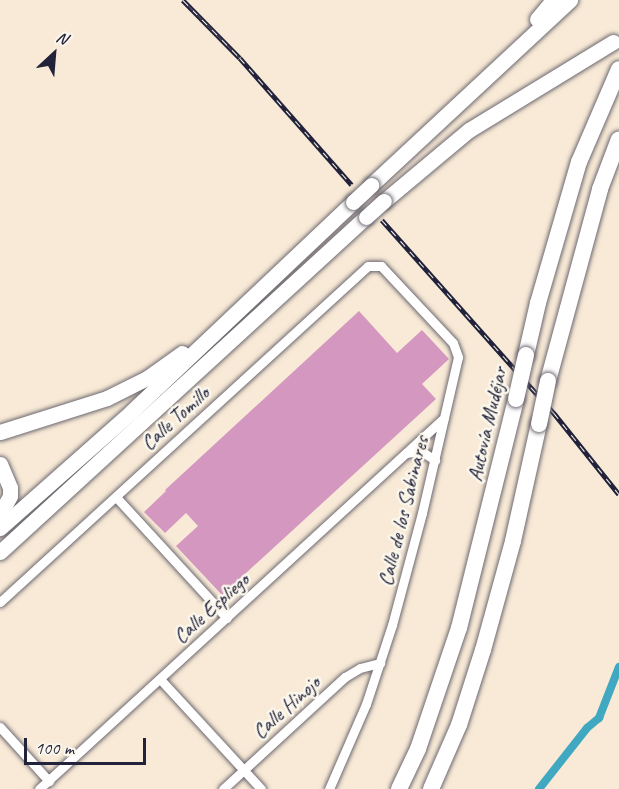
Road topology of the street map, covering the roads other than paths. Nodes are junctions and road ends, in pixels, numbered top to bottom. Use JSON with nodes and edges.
{"nodes":[{"id":1,"x":553,"y":0,"type":"edge"},
{"id":2,"x":570,"y":0,"type":"edge"},
{"id":3,"x":613,"y":42,"type":"dead end"},
{"id":4,"x":619,"y":69,"type":"edge"},
{"id":5,"x":479,"y":84,"type":"junction"},
{"id":6,"x":619,"y":139,"type":"edge"},
{"id":7,"x":375,"y":264,"type":"joint"},
{"id":8,"x":230,"y":317,"type":"junction"},
{"id":9,"x":444,"y":418,"type":"junction"},
{"id":10,"x":0,"y":432,"type":"edge"},
{"id":11,"x":406,"y":453,"type":"junction"},
{"id":12,"x":435,"y":460,"type":"junction"},
{"id":13,"x":0,"y":464,"type":"edge"},
{"id":14,"x":116,"y":497,"type":"junction"},
{"id":15,"x":0,"y":514,"type":"edge"},
{"id":16,"x":0,"y":528,"type":"edge"},
{"id":17,"x":0,"y":552,"type":"edge"},
{"id":18,"x":0,"y":602,"type":"edge"},
{"id":19,"x":226,"y":618,"type":"junction"},
{"id":20,"x":380,"y":663,"type":"junction"},
{"id":21,"x":160,"y":679,"type":"junction"},
{"id":22,"x":0,"y":727,"type":"edge"},
{"id":23,"x":244,"y":770,"type":"junction"},
{"id":24,"x":49,"y":781,"type":"junction"},
{"id":25,"x":39,"y":789,"type":"edge"},
{"id":26,"x":223,"y":789,"type":"edge"},
{"id":27,"x":261,"y":789,"type":"edge"},
{"id":28,"x":329,"y":789,"type":"edge"},
{"id":29,"x":399,"y":789,"type":"edge"},
{"id":30,"x":431,"y":789,"type":"edge"}],
"edges":[{"from":1,"to":5,"type":"highway"},
{"from":2,"to":5,"type":"highway"},
{"from":3,"to":17,"type":"highway","bridge":true},
{"from":4,"to":29,"type":"highway","name":"Autovía Mudéjar","bridge":true},
{"from":5,"to":8,"type":"highway","bridge":true},
{"from":6,"to":30,"type":"highway","bridge":true},
{"from":7,"to":9,"type":"street","name":"Calle de los Sabinares"},
{"from":7,"to":14,"type":"street","name":"Calle Tomillo"},
{"from":8,"to":10,"type":"highway"},
{"from":8,"to":16,"type":"highway"},
{"from":9,"to":11,"type":"street","name":"Calle Espliego"},
{"from":9,"to":12,"type":"street","name":"Calle de los Sabinares"},
{"from":11,"to":12,"type":"street"},
{"from":11,"to":19,"type":"street","name":"Calle Espliego"},
{"from":12,"to":20,"type":"street","name":"Calle de los Sabinares"},
{"from":13,"to":15,"type":"highway"},
{"from":14,"to":18,"type":"street","name":"Calle Tomillo"},
{"from":14,"to":19,"type":"street"},
{"from":19,"to":21,"type":"street","name":"Calle Espliego"},
{"from":20,"to":23,"type":"street","name":"Calle Hinojo"},
{"from":20,"to":28,"type":"street","name":"Calle de los Sabinares"},
{"from":21,"to":23,"type":"street"},
{"from":21,"to":24,"type":"street","name":"Calle Espliego"},
{"from":22,"to":24,"type":"street"},
{"from":23,"to":26,"type":"street","name":"Calle Hinojo"},
{"from":23,"to":27,"type":"street"},
{"from":24,"to":25,"type":"street","name":"Calle Espliego"}]}
